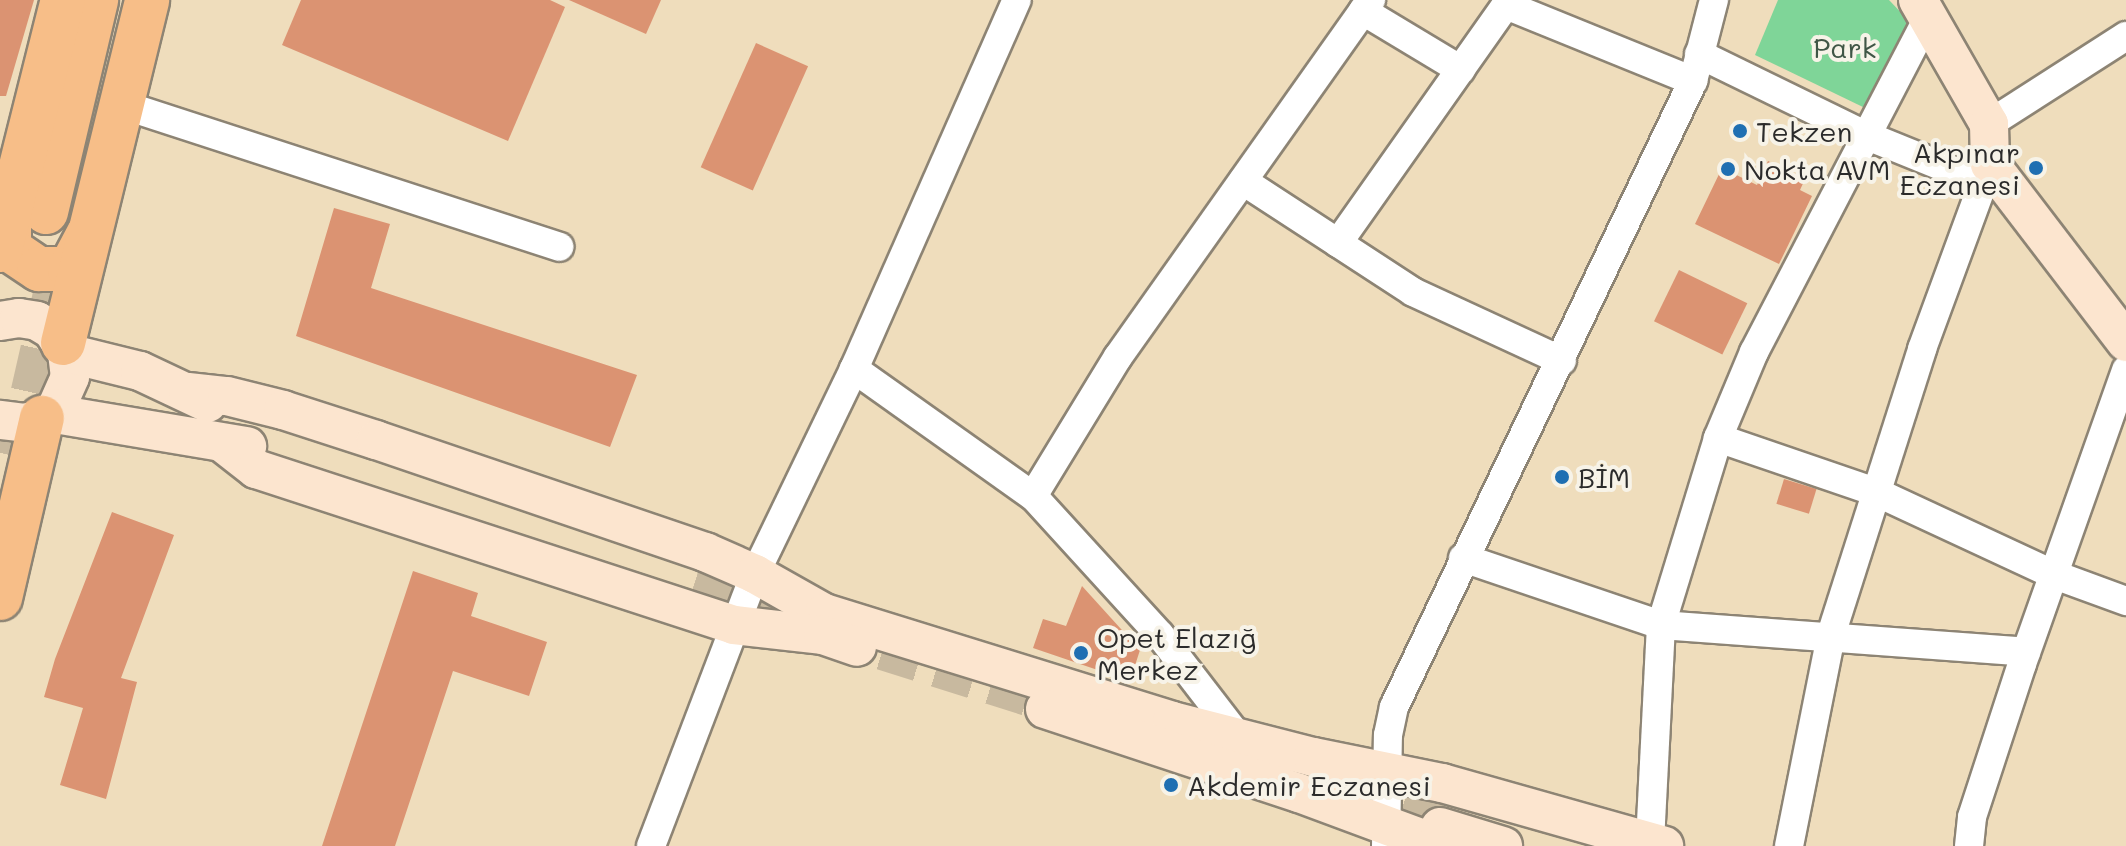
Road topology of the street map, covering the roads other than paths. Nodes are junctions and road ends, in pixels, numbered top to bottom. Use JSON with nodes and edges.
{"nodes":[{"id":1,"x":63,"y":0,"type":"edge"},
{"id":2,"x":96,"y":0,"type":"edge"},
{"id":3,"x":123,"y":0,"type":"edge"},
{"id":4,"x":147,"y":0,"type":"edge"},
{"id":5,"x":1017,"y":0,"type":"edge"},
{"id":6,"x":1714,"y":0,"type":"edge"},
{"id":7,"x":1367,"y":6,"type":"edge"},
{"id":8,"x":1923,"y":8,"type":"edge"},
{"id":9,"x":2126,"y":36,"type":"edge"},
{"id":10,"x":1699,"y":54,"type":"junction"},
{"id":11,"x":1461,"y":70,"type":"junction"},
{"id":12,"x":1693,"y":81,"type":"junction"},
{"id":13,"x":120,"y":104,"type":"junction"},
{"id":14,"x":1989,"y":124,"type":"junction"},
{"id":15,"x":1865,"y":135,"type":"junction"},
{"id":16,"x":1986,"y":174,"type":"junction"},
{"id":17,"x":1243,"y":181,"type":"junction"},
{"id":18,"x":44,"y":226,"type":"edge"},
{"id":19,"x":1338,"y":243,"type":"junction"},
{"id":20,"x":559,"y":247,"type":"dead end"},
{"id":21,"x":0,"y":321,"type":"edge"},
{"id":22,"x":2126,"y":342,"type":"edge"},
{"id":23,"x":65,"y":348,"type":"junction"},
{"id":24,"x":1562,"y":361,"type":"junction"},
{"id":25,"x":854,"y":369,"type":"junction"},
{"id":26,"x":2126,"y":370,"type":"edge"},
{"id":27,"x":188,"y":392,"type":"junction"},
{"id":28,"x":31,"y":417,"type":"edge"},
{"id":29,"x":1718,"y":438,"type":"junction"},
{"id":30,"x":224,"y":444,"type":"junction"},
{"id":31,"x":1876,"y":492,"type":"junction"},
{"id":32,"x":1033,"y":496,"type":"junction"},
{"id":33,"x":6,"y":506,"type":"edge"},
{"id":34,"x":1463,"y":558,"type":"junction"},
{"id":35,"x":755,"y":574,"type":"junction"},
{"id":36,"x":2055,"y":575,"type":"junction"},
{"id":37,"x":0,"y":598,"type":"edge"},
{"id":38,"x":2126,"y":601,"type":"edge"},
{"id":39,"x":734,"y":625,"type":"junction"},
{"id":40,"x":1661,"y":625,"type":"junction"},
{"id":41,"x":1831,"y":635,"type":"junction"},
{"id":42,"x":2026,"y":652,"type":"junction"},
{"id":43,"x":1240,"y":739,"type":"junction"},
{"id":44,"x":1388,"y":772,"type":"junction"},
{"id":45,"x":1442,"y":828,"type":"edge"},
{"id":46,"x":1387,"y":837,"type":"edge"},
{"id":47,"x":1657,"y":844,"type":"edge"},
{"id":48,"x":651,"y":846,"type":"edge"},
{"id":49,"x":1503,"y":846,"type":"edge"},
{"id":50,"x":1569,"y":846,"type":"edge"},
{"id":51,"x":1789,"y":846,"type":"edge"},
{"id":52,"x":1969,"y":846,"type":"edge"}],
"edges":[{"from":1,"to":18,"type":"main road"},
{"from":2,"to":18,"type":"main road"},
{"from":3,"to":18,"type":"main road"},
{"from":4,"to":13,"type":"main road"},
{"from":5,"to":25,"type":"street"},
{"from":6,"to":10,"type":"street"},
{"from":7,"to":11,"type":"street"},
{"from":7,"to":17,"type":"street"},
{"from":8,"to":14,"type":"main road"},
{"from":8,"to":15,"type":"street"},
{"from":9,"to":14,"type":"street"},
{"from":10,"to":12,"type":"street"},
{"from":10,"to":15,"type":"street"},
{"from":11,"to":12,"type":"street"},
{"from":11,"to":19,"type":"street"},
{"from":12,"to":24,"type":"street"},
{"from":13,"to":18,"type":"main road"},
{"from":13,"to":20,"type":"street"},
{"from":14,"to":16,"type":"main road"},
{"from":15,"to":16,"type":"street"},
{"from":15,"to":29,"type":"street"},
{"from":16,"to":22,"type":"main road"},
{"from":16,"to":31,"type":"street"},
{"from":17,"to":19,"type":"street"},
{"from":17,"to":32,"type":"street"},
{"from":18,"to":23,"type":"main road"},
{"from":19,"to":24,"type":"street"},
{"from":21,"to":23,"type":"main road"},
{"from":23,"to":27,"type":"main road"},
{"from":23,"to":28,"type":"main road"},
{"from":24,"to":34,"type":"street"},
{"from":25,"to":32,"type":"street"},
{"from":25,"to":35,"type":"street"},
{"from":26,"to":36,"type":"street"},
{"from":27,"to":30,"type":"main road"},
{"from":27,"to":35,"type":"main road"},
{"from":28,"to":30,"type":"main road"},
{"from":28,"to":33,"type":"main road"},
{"from":29,"to":31,"type":"street"},
{"from":29,"to":40,"type":"street"},
{"from":30,"to":39,"type":"main road"},
{"from":31,"to":36,"type":"street"},
{"from":31,"to":41,"type":"street"},
{"from":32,"to":43,"type":"street"},
{"from":33,"to":37,"type":"main road"},
{"from":34,"to":40,"type":"street"},
{"from":34,"to":44,"type":"street"},
{"from":35,"to":39,"type":"street"},
{"from":35,"to":43,"type":"main road"},
{"from":36,"to":38,"type":"street"},
{"from":36,"to":42,"type":"street"},
{"from":39,"to":46,"type":"main road"},
{"from":39,"to":48,"type":"street"},
{"from":40,"to":41,"type":"street"},
{"from":40,"to":47,"type":"street"},
{"from":41,"to":42,"type":"street"},
{"from":41,"to":51,"type":"street"},
{"from":42,"to":52,"type":"street"},
{"from":43,"to":44,"type":"main road"},
{"from":44,"to":46,"type":"street"},
{"from":44,"to":47,"type":"main road"},
{"from":45,"to":46,"type":"main road"},
{"from":45,"to":49,"type":"main road"},
{"from":45,"to":50,"type":"main road"}]}
